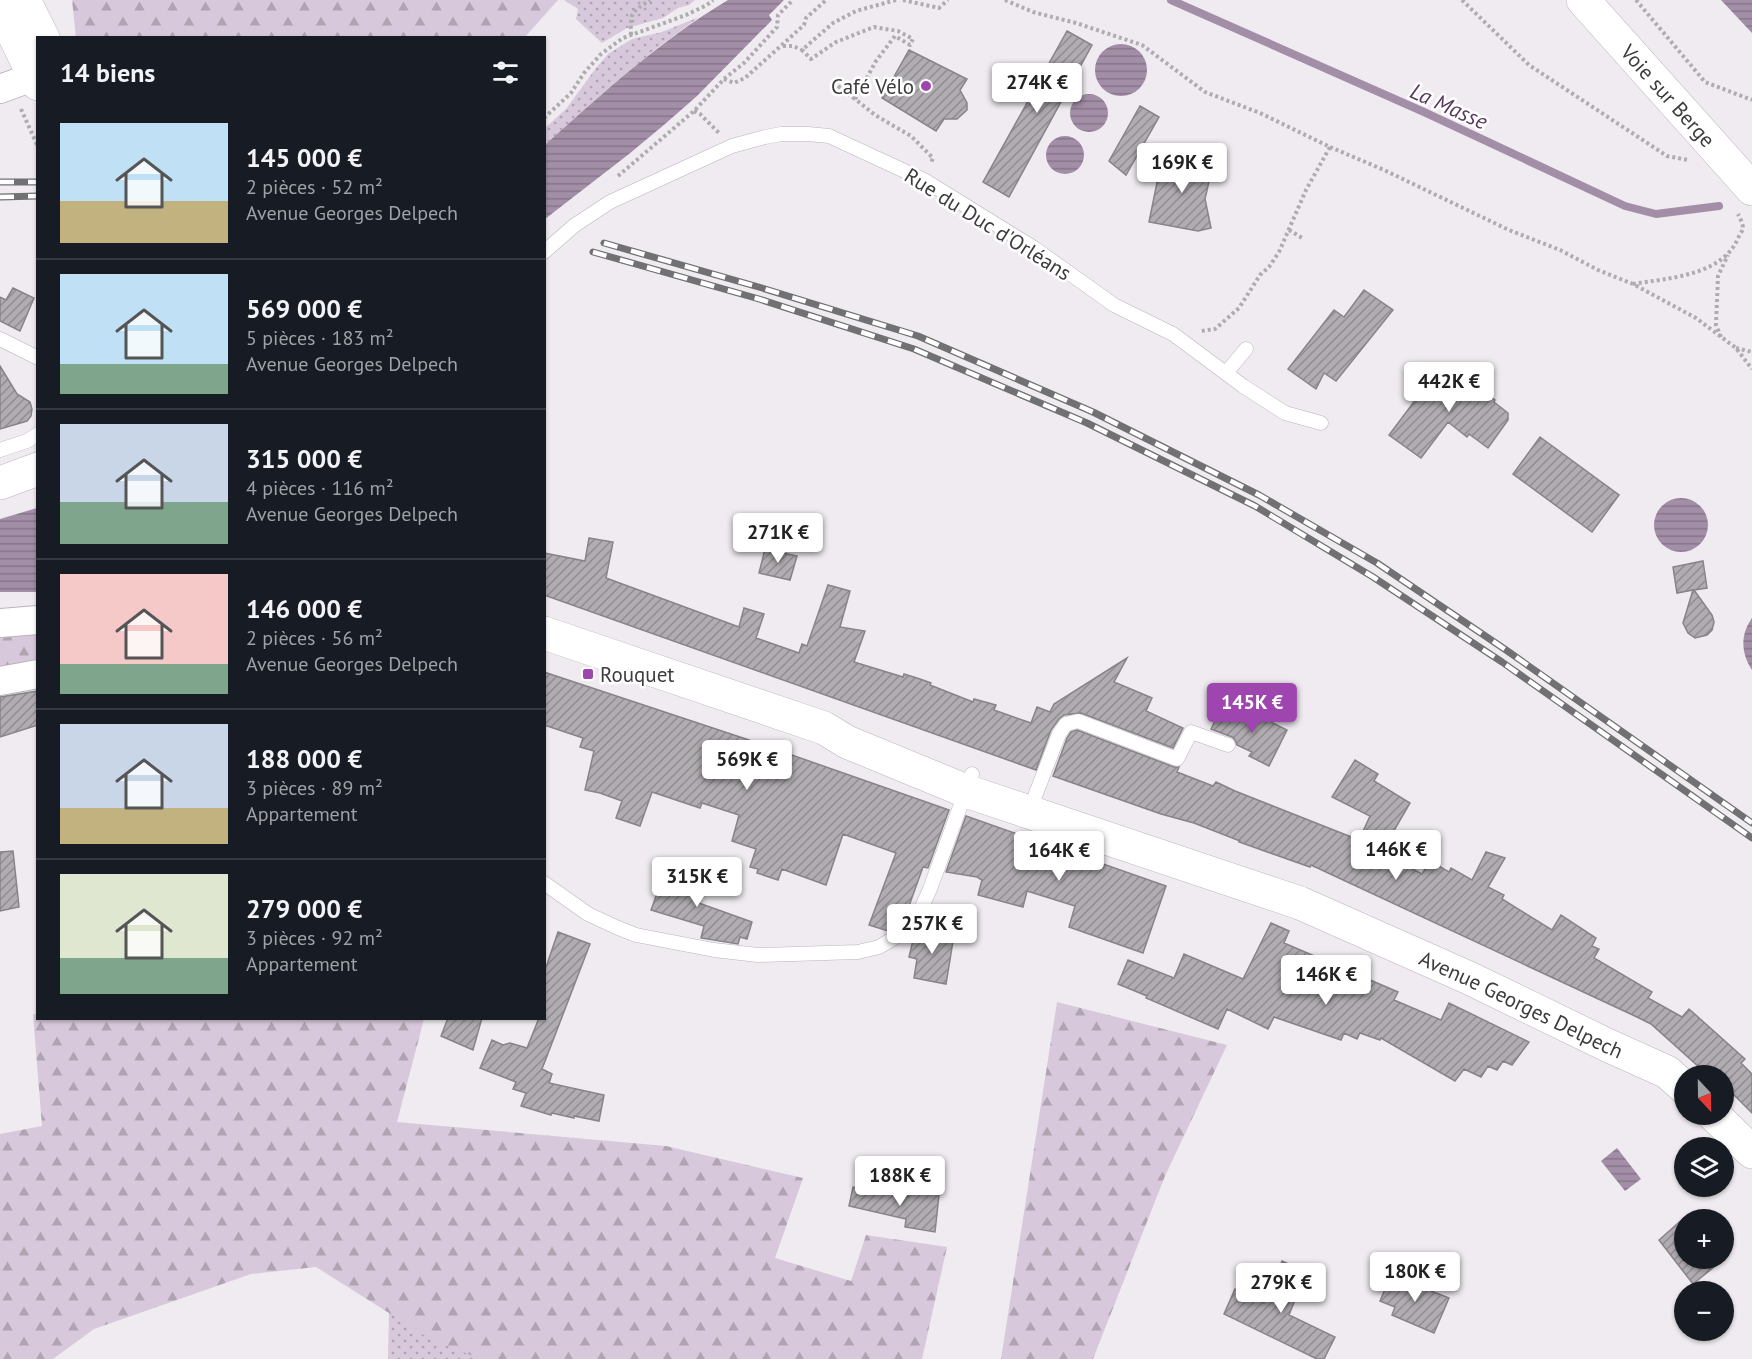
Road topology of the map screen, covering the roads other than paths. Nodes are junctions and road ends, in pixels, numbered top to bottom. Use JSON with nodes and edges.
{"nodes":[{"id":1,"x":24,"y":0,"type":"edge"},
{"id":2,"x":1583,"y":0,"type":"edge"},
{"id":3,"x":0,"y":6,"type":"edge"},
{"id":4,"x":42,"y":36,"type":"edge"},
{"id":5,"x":24,"y":82,"type":"edge"},
{"id":6,"x":1745,"y":201,"type":"edge"},
{"id":7,"x":546,"y":250,"type":"edge"},
{"id":8,"x":0,"y":339,"type":"edge"},
{"id":9,"x":1246,"y":349,"type":"dead end"},
{"id":10,"x":36,"y":357,"type":"edge"},
{"id":11,"x":1226,"y":373,"type":"junction"},
{"id":12,"x":1321,"y":423,"type":"dead end"},
{"id":13,"x":36,"y":435,"type":"edge"},
{"id":14,"x":0,"y":450,"type":"edge"},
{"id":15,"x":36,"y":470,"type":"edge"},
{"id":16,"x":0,"y":483,"type":"edge"},
{"id":17,"x":36,"y":620,"type":"edge"},
{"id":18,"x":0,"y":623,"type":"edge"},
{"id":19,"x":546,"y":634,"type":"edge"},
{"id":20,"x":36,"y":674,"type":"edge"},
{"id":21,"x":0,"y":681,"type":"edge"},
{"id":22,"x":1228,"y":745,"type":"dead end"},
{"id":23,"x":969,"y":782,"type":"junction"},
{"id":24,"x":1035,"y":796,"type":"junction"},
{"id":25,"x":546,"y":884,"type":"edge"},
{"id":26,"x":1674,"y":1078,"type":"edge"},
{"id":27,"x":1674,"y":1079,"type":"edge"},
{"id":28,"x":1724,"y":1125,"type":"edge"},
{"id":29,"x":1752,"y":1152,"type":"edge"}],
"edges":[{"from":1,"to":4,"type":"main road"},
{"from":2,"to":6,"type":"main road","name":"Voie sur Berge"},
{"from":3,"to":5,"type":"main road"},
{"from":7,"to":11,"type":"lane","name":"Rue du Duc d'Orléans"},
{"from":8,"to":10,"type":"lane"},
{"from":9,"to":11,"type":"lane"},
{"from":11,"to":12,"type":"lane","name":"Rue du Duc d'Orléans"},
{"from":13,"to":14,"type":"lane"},
{"from":15,"to":16,"type":"main road"},
{"from":17,"to":18,"type":"street"},
{"from":19,"to":23,"type":"main road","name":"Avenue Georges Delpech"},
{"from":20,"to":21,"type":"street"},
{"from":22,"to":24,"type":"lane"},
{"from":23,"to":24,"type":"main road"},
{"from":23,"to":25,"type":"lane"},
{"from":23,"to":27,"type":"main road","name":"Avenue Georges Delpech"},
{"from":24,"to":26,"type":"main road"},
{"from":28,"to":29,"type":"main road"}]}
